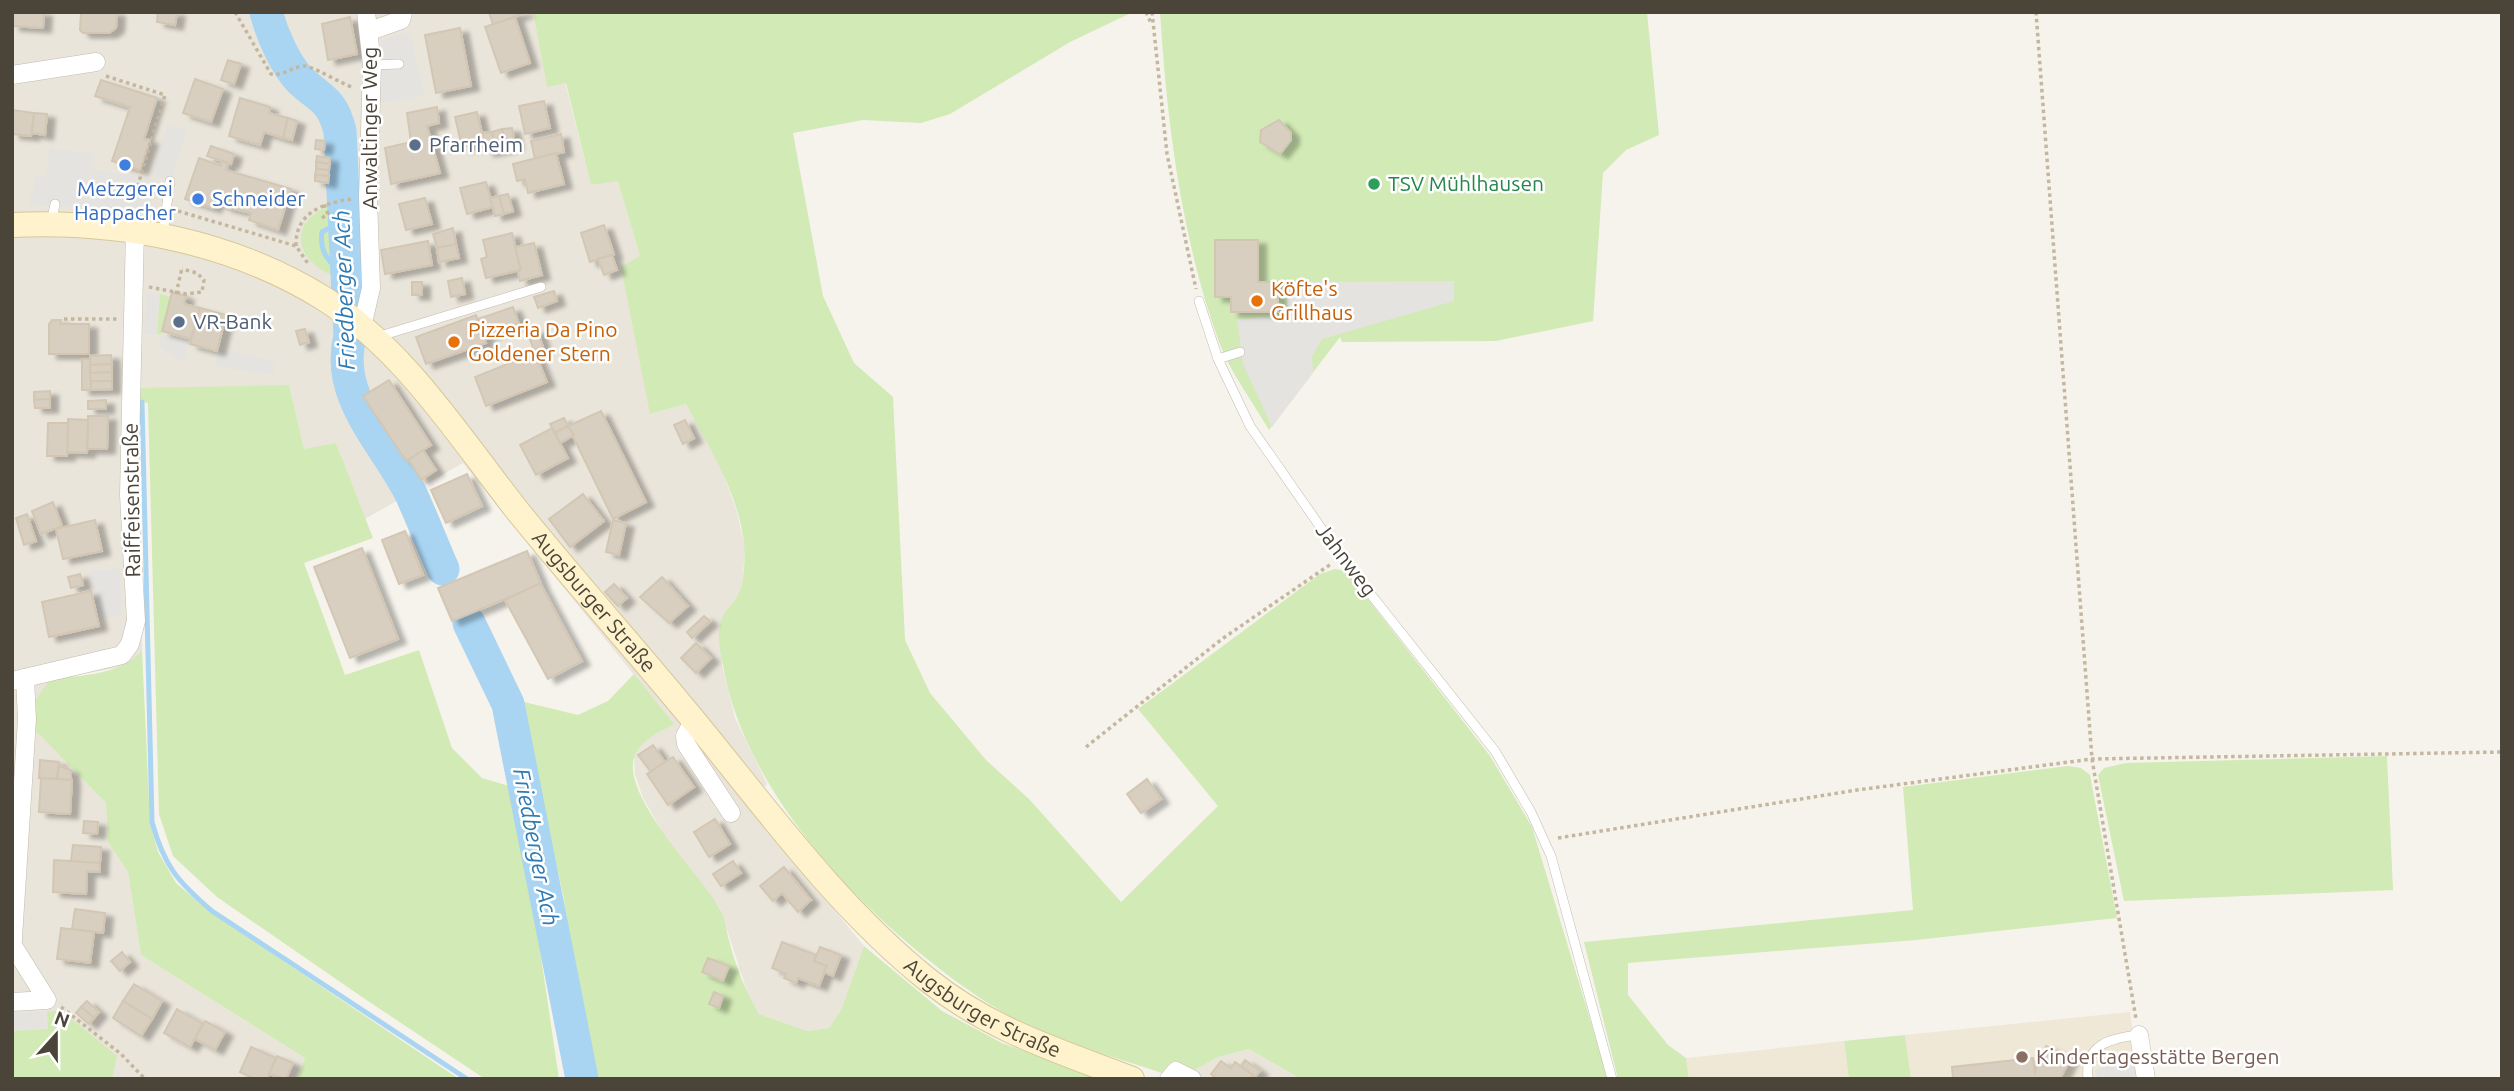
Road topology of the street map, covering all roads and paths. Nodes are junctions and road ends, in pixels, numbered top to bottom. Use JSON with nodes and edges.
{"nodes":[{"id":1,"x":234,"y":12,"type":"edge"},
{"id":2,"x":366,"y":12,"type":"edge"},
{"id":3,"x":403,"y":12,"type":"edge"},
{"id":4,"x":1146,"y":12,"type":"edge"},
{"id":5,"x":1152,"y":12,"type":"edge"},
{"id":6,"x":2036,"y":12,"type":"edge"},
{"id":7,"x":1152,"y":24,"type":"junction"},
{"id":8,"x":370,"y":32,"type":"junction"},
{"id":9,"x":96,"y":62,"type":"joint"},
{"id":10,"x":399,"y":64,"type":"dead end"},
{"id":11,"x":372,"y":65,"type":"junction"},
{"id":12,"x":12,"y":75,"type":"edge"},
{"id":13,"x":371,"y":90,"type":"junction"},
{"id":14,"x":138,"y":185,"type":"dead end"},
{"id":15,"x":155,"y":188,"type":"dead end"},
{"id":16,"x":351,"y":199,"type":"dead end"},
{"id":17,"x":324,"y":204,"type":"junction"},
{"id":18,"x":321,"y":218,"type":"dead end"},
{"id":19,"x":12,"y":225,"type":"edge"},
{"id":20,"x":135,"y":230,"type":"junction"},
{"id":21,"x":162,"y":235,"type":"junction"},
{"id":22,"x":296,"y":246,"type":"dead end"},
{"id":23,"x":184,"y":263,"type":"dead end"},
{"id":24,"x":182,"y":269,"type":"junction"},
{"id":25,"x":541,"y":287,"type":"dead end"},
{"id":26,"x":162,"y":288,"type":"dead end"},
{"id":27,"x":176,"y":292,"type":"junction"},
{"id":28,"x":1199,"y":301,"type":"joint"},
{"id":29,"x":64,"y":319,"type":"dead end"},
{"id":30,"x":132,"y":319,"type":"junction"},
{"id":31,"x":364,"y":329,"type":"junction"},
{"id":32,"x":1240,"y":352,"type":"dead end"},
{"id":33,"x":1218,"y":359,"type":"junction"},
{"id":34,"x":1342,"y":558,"type":"junction"},
{"id":35,"x":19,"y":680,"type":"edge"},
{"id":36,"x":694,"y":720,"type":"junction"},
{"id":37,"x":1086,"y":747,"type":"dead end"},
{"id":38,"x":2502,"y":752,"type":"edge"},
{"id":39,"x":2092,"y":759,"type":"junction"},
{"id":40,"x":731,"y":813,"type":"dead end"},
{"id":41,"x":1544,"y":841,"type":"junction"},
{"id":42,"x":14,"y":951,"type":"edge"},
{"id":43,"x":47,"y":1000,"type":"junction"},
{"id":44,"x":12,"y":1002,"type":"edge"},
{"id":45,"x":2139,"y":1035,"type":"junction"},
{"id":46,"x":145,"y":1079,"type":"edge"},
{"id":47,"x":1132,"y":1079,"type":"edge"},
{"id":48,"x":1169,"y":1079,"type":"edge"},
{"id":49,"x":1192,"y":1079,"type":"edge"},
{"id":50,"x":1612,"y":1079,"type":"edge"},
{"id":51,"x":2088,"y":1079,"type":"edge"},
{"id":52,"x":2146,"y":1079,"type":"edge"}],
"edges":[{"from":1,"to":13,"type":"path"},
{"from":2,"to":8,"type":"street","name":"Anwaltinger Weg"},
{"from":3,"to":8,"type":"street"},
{"from":4,"to":7,"type":"path"},
{"from":5,"to":7,"type":"path"},
{"from":6,"to":39,"type":"path"},
{"from":7,"to":28,"type":"path"},
{"from":8,"to":11,"type":"street","name":"Anwaltinger Weg"},
{"from":9,"to":12,"type":"street"},
{"from":9,"to":14,"type":"path"},
{"from":10,"to":11,"type":"lane"},
{"from":11,"to":13,"type":"street","name":"Anwaltinger Weg"},
{"from":13,"to":31,"type":"street","name":"Anwaltinger Weg"},
{"from":15,"to":21,"type":"lane"},
{"from":16,"to":17,"type":"path"},
{"from":17,"to":18,"type":"path"},
{"from":17,"to":22,"type":"path"},
{"from":19,"to":20,"type":"main road","name":"Augsburger Straße"},
{"from":20,"to":21,"type":"main road","name":"Augsburger Straße"},
{"from":20,"to":30,"type":"street","name":"Raiffeisenstraße"},
{"from":21,"to":31,"type":"main road","name":"Augsburger Straße"},
{"from":23,"to":24,"type":"path"},
{"from":24,"to":27,"type":"path"},
{"from":24,"to":27,"type":"path"},
{"from":25,"to":31,"type":"lane"},
{"from":26,"to":27,"type":"path"},
{"from":28,"to":33,"type":"lane","name":"Jahnweg"},
{"from":29,"to":30,"type":"path"},
{"from":30,"to":35,"type":"street","name":"Raiffeisenstraße"},
{"from":31,"to":36,"type":"main road","name":"Augsburger Straße"},
{"from":32,"to":33,"type":"lane"},
{"from":33,"to":34,"type":"lane","name":"Jahnweg"},
{"from":34,"to":37,"type":"path"},
{"from":34,"to":41,"type":"lane","name":"Jahnweg"},
{"from":35,"to":42,"type":"street"},
{"from":36,"to":40,"type":"street"},
{"from":36,"to":47,"type":"main road","name":"Augsburger Straße"},
{"from":38,"to":39,"type":"path"},
{"from":39,"to":41,"type":"path"},
{"from":39,"to":45,"type":"path"},
{"from":41,"to":50,"type":"lane","name":"Jahnweg"},
{"from":42,"to":43,"type":"street"},
{"from":43,"to":44,"type":"street"},
{"from":43,"to":46,"type":"path"},
{"from":45,"to":51,"type":"lane"},
{"from":45,"to":52,"type":"street"},
{"from":48,"to":49,"type":"street"}]}
